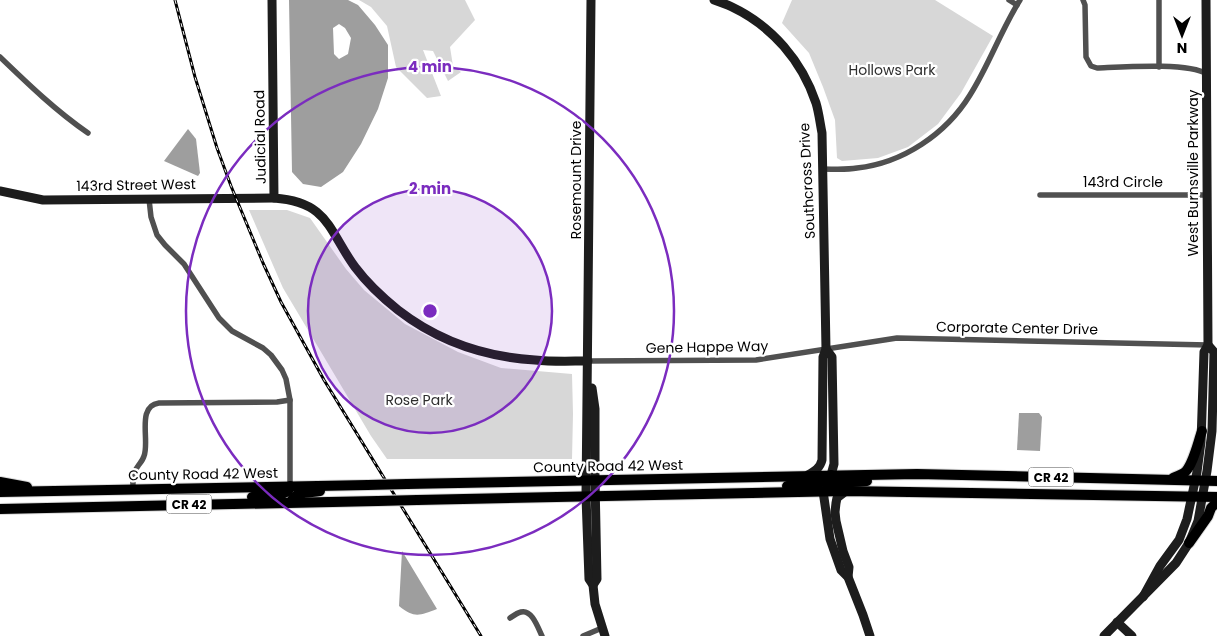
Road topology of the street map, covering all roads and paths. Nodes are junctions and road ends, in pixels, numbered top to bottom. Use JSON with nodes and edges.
{"nodes":[{"id":1,"x":272,"y":0,"type":"edge"},
{"id":2,"x":591,"y":0,"type":"edge"},
{"id":3,"x":714,"y":0,"type":"edge"},
{"id":4,"x":1009,"y":0,"type":"edge"},
{"id":5,"x":1083,"y":0,"type":"edge"},
{"id":6,"x":1159,"y":0,"type":"edge"},
{"id":7,"x":1206,"y":0,"type":"edge"},
{"id":8,"x":1018,"y":3,"type":"edge"},
{"id":9,"x":0,"y":57,"type":"edge"},
{"id":10,"x":1159,"y":67,"type":"junction"},
{"id":11,"x":1207,"y":74,"type":"junction"},
{"id":12,"x":88,"y":133,"type":"dead end"},
{"id":13,"x":822,"y":170,"type":"junction"},
{"id":14,"x":0,"y":191,"type":"edge"},
{"id":15,"x":1040,"y":195,"type":"dead end"},
{"id":16,"x":1207,"y":195,"type":"junction"},
{"id":17,"x":274,"y":198,"type":"junction"},
{"id":18,"x":149,"y":199,"type":"junction"},
{"id":19,"x":1212,"y":290,"type":"edge"},
{"id":20,"x":1208,"y":345,"type":"junction"},
{"id":21,"x":826,"y":349,"type":"junction"},
{"id":22,"x":588,"y":361,"type":"junction"},
{"id":23,"x":290,"y":400,"type":"junction"},
{"id":24,"x":1202,"y":431,"type":"junction"},
{"id":25,"x":918,"y":474,"type":"junction"},
{"id":26,"x":808,"y":475,"type":"junction"},
{"id":27,"x":831,"y":475,"type":"junction"},
{"id":28,"x":591,"y":480,"type":"junction"},
{"id":29,"x":1168,"y":480,"type":"junction"},
{"id":30,"x":1200,"y":481,"type":"junction"},
{"id":31,"x":1217,"y":481,"type":"edge"},
{"id":32,"x":0,"y":482,"type":"edge"},
{"id":33,"x":368,"y":485,"type":"junction"},
{"id":34,"x":290,"y":486,"type":"junction"},
{"id":35,"x":133,"y":489,"type":"junction"},
{"id":36,"x":53,"y":491,"type":"junction"},
{"id":37,"x":846,"y":491,"type":"junction"},
{"id":38,"x":0,"y":492,"type":"edge"},
{"id":39,"x":823,"y":492,"type":"junction"},
{"id":40,"x":752,"y":493,"type":"junction"},
{"id":41,"x":1197,"y":496,"type":"junction"},
{"id":42,"x":591,"y":497,"type":"junction"},
{"id":43,"x":1217,"y":497,"type":"edge"},
{"id":44,"x":291,"y":502,"type":"junction"},
{"id":45,"x":1217,"y":504,"type":"edge"},
{"id":46,"x":181,"y":505,"type":"junction"},
{"id":47,"x":3,"y":510,"type":"edge"},
{"id":48,"x":1189,"y":543,"type":"junction"},
{"id":49,"x":848,"y":577,"type":"junction"},
{"id":50,"x":1143,"y":597,"type":"junction"},
{"id":51,"x":510,"y":618,"type":"dead end"},
{"id":52,"x":1117,"y":622,"type":"junction"},
{"id":53,"x":603,"y":632,"type":"edge"},
{"id":54,"x":542,"y":636,"type":"edge"},
{"id":55,"x":583,"y":636,"type":"edge"},
{"id":56,"x":870,"y":636,"type":"edge"},
{"id":57,"x":1104,"y":636,"type":"edge"},
{"id":58,"x":1132,"y":636,"type":"edge"}],
"edges":[{"from":1,"to":17,"type":"street","name":"Judicial Road"},
{"from":2,"to":22,"type":"street","name":"Rosemount Drive"},
{"from":3,"to":13,"type":"street","name":"Southcross Drive"},
{"from":4,"to":8,"type":"street"},
{"from":5,"to":10,"type":"street"},
{"from":6,"to":10,"type":"street"},
{"from":7,"to":11,"type":"street","name":"West Burnsville Parkway"},
{"from":8,"to":13,"type":"street"},
{"from":9,"to":12,"type":"street"},
{"from":10,"to":11,"type":"street"},
{"from":11,"to":16,"type":"street","name":"West Burnsville Parkway"},
{"from":13,"to":21,"type":"street","name":"Southcross Drive"},
{"from":14,"to":18,"type":"street","name":"143rd Street West"},
{"from":15,"to":16,"type":"street","name":"143rd Circle"},
{"from":16,"to":19,"type":"street","name":"West Burnsville Parkway"},
{"from":17,"to":18,"type":"street","name":"143rd Street West"},
{"from":17,"to":22,"type":"street","name":"Judicial Road"},
{"from":18,"to":23,"type":"street"},
{"from":19,"to":20,"type":"street","name":"West Burnsville Parkway"},
{"from":20,"to":21,"type":"street","name":"Corporate Center Drive"},
{"from":20,"to":24,"type":"street","name":"West Burnsville Parkway"},
{"from":20,"to":30,"type":"street","name":"West Burnsville Parkway"},
{"from":21,"to":22,"type":"street","name":"Gene Happe Way"},
{"from":21,"to":26,"type":"street","name":"Southcross Drive"},
{"from":21,"to":27,"type":"street","name":"Southcross Drive"},
{"from":22,"to":28,"type":"street","name":"Rosemount Drive"},
{"from":23,"to":34,"type":"street"},
{"from":23,"to":35,"type":"street"},
{"from":24,"to":29,"type":"highway"},
{"from":24,"to":30,"type":"street","name":"West Burnsville Parkway"},
{"from":25,"to":27,"type":"highway","name":"County Road 42 West","number":"CR 42"},
{"from":25,"to":29,"type":"highway","name":"County Road 42 West","number":"CR 42"},
{"from":25,"to":39,"type":"highway"},
{"from":26,"to":27,"type":"highway","name":"County Road 42 West","number":"CR 42"},
{"from":26,"to":28,"type":"highway","name":"County Road 42 West","number":"CR 42"},
{"from":27,"to":40,"type":"highway"},
{"from":28,"to":33,"type":"highway","name":"County Road 42 West","number":"CR 42","bridge":true},
{"from":28,"to":42,"type":"street"},
{"from":29,"to":30,"type":"highway","name":"County Road 42 West","number":"CR 42"},
{"from":30,"to":31,"type":"highway","name":"County Road 42 West","number":"CR 42"},
{"from":30,"to":41,"type":"street"},
{"from":32,"to":36,"type":"highway"},
{"from":33,"to":34,"type":"highway","name":"County Road 42 West","number":"CR 42"},
{"from":33,"to":44,"type":"highway"},
{"from":34,"to":35,"type":"highway","name":"County Road 42 West","number":"CR 42"},
{"from":34,"to":46,"type":"highway"},
{"from":35,"to":36,"type":"highway","name":"County Road 42 West","number":"CR 42"},
{"from":36,"to":38,"type":"highway","name":"County Road 42 West","number":"CR 42"},
{"from":37,"to":39,"type":"highway","number":"CR 42"},
{"from":37,"to":41,"type":"highway","number":"CR 42"},
{"from":37,"to":49,"type":"street"},
{"from":39,"to":40,"type":"highway","number":"CR 42"},
{"from":39,"to":49,"type":"street"},
{"from":40,"to":42,"type":"highway","number":"CR 42"},
{"from":41,"to":43,"type":"highway","number":"CR 42"},
{"from":41,"to":48,"type":"street"},
{"from":41,"to":50,"type":"street"},
{"from":42,"to":44,"type":"highway","number":"CR 42","bridge":true},
{"from":42,"to":53,"type":"street"},
{"from":44,"to":46,"type":"highway","number":"CR 42"},
{"from":45,"to":48,"type":"highway"},
{"from":46,"to":47,"type":"highway","number":"CR 42"},
{"from":48,"to":50,"type":"street"},
{"from":49,"to":56,"type":"street"},
{"from":50,"to":52,"type":"street"},
{"from":51,"to":54,"type":"street"},
{"from":52,"to":57,"type":"street"},
{"from":52,"to":58,"type":"street"},
{"from":53,"to":55,"type":"street"}]}
